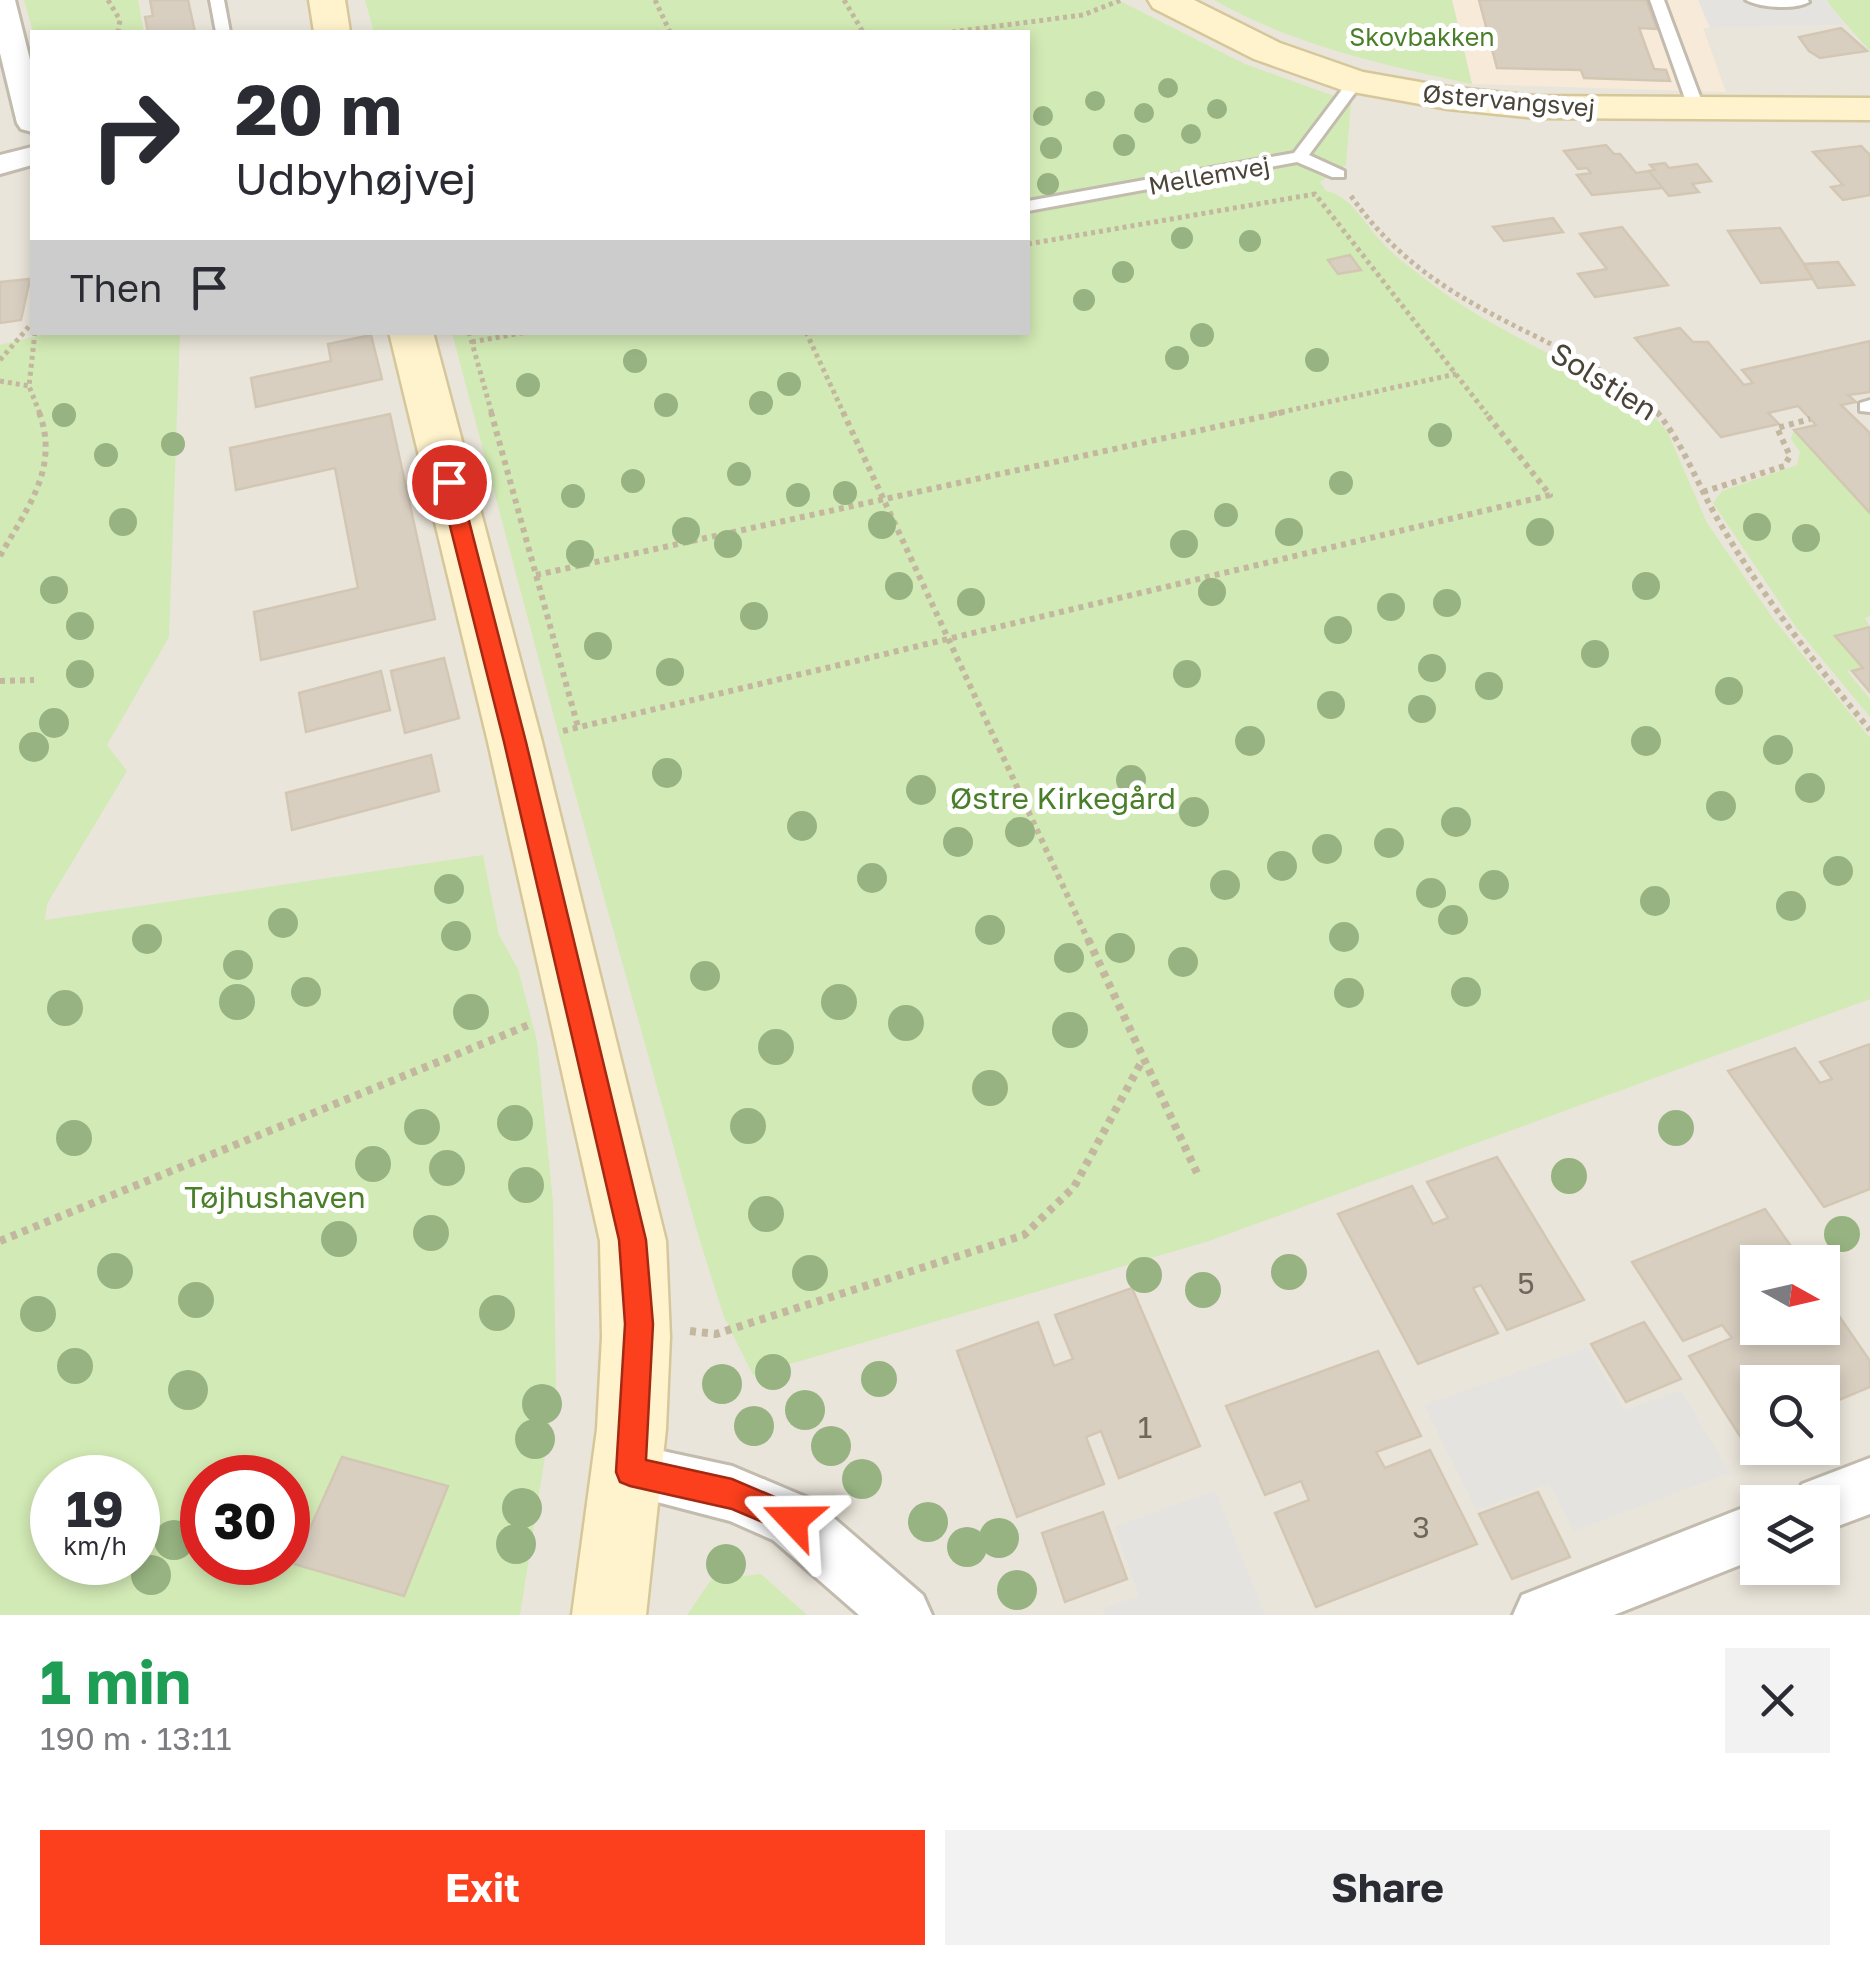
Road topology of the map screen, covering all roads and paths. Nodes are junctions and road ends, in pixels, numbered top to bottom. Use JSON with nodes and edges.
{"nodes":[{"id":1,"x":2,"y":0,"type":"edge"},
{"id":2,"x":108,"y":0,"type":"edge"},
{"id":3,"x":217,"y":0,"type":"edge"},
{"id":4,"x":326,"y":0,"type":"edge"},
{"id":5,"x":656,"y":0,"type":"edge"},
{"id":6,"x":844,"y":0,"type":"edge"},
{"id":7,"x":1121,"y":0,"type":"edge"},
{"id":8,"x":1166,"y":0,"type":"edge"},
{"id":9,"x":1657,"y":0,"type":"edge"},
{"id":10,"x":1754,"y":0,"type":"edge"},
{"id":11,"x":1802,"y":2,"type":"edge"},
{"id":12,"x":118,"y":30,"type":"edge"},
{"id":13,"x":222,"y":30,"type":"edge"},
{"id":14,"x":332,"y":30,"type":"edge"},
{"id":15,"x":669,"y":30,"type":"edge"},
{"id":16,"x":862,"y":30,"type":"edge"},
{"id":17,"x":967,"y":30,"type":"edge"},
{"id":18,"x":1354,"y":82,"type":"junction"},
{"id":19,"x":1870,"y":109,"type":"edge"},
{"id":20,"x":1697,"y":110,"type":"junction"},
{"id":21,"x":30,"y":115,"type":"edge"},
{"id":22,"x":30,"y":157,"type":"edge"},
{"id":23,"x":1299,"y":157,"type":"junction"},
{"id":24,"x":0,"y":165,"type":"edge"},
{"id":25,"x":1338,"y":174,"type":"joint"},
{"id":26,"x":1030,"y":206,"type":"edge"},
{"id":27,"x":1030,"y":244,"type":"edge"},
{"id":28,"x":30,"y":324,"type":"edge"},
{"id":29,"x":35,"y":335,"type":"edge"},
{"id":30,"x":412,"y":335,"type":"edge"},
{"id":31,"x":470,"y":335,"type":"edge"},
{"id":32,"x":511,"y":335,"type":"edge"},
{"id":33,"x":807,"y":335,"type":"edge"},
{"id":34,"x":472,"y":342,"type":"junction"},
{"id":35,"x":0,"y":360,"type":"edge"},
{"id":36,"x":1456,"y":374,"type":"junction"},
{"id":37,"x":0,"y":381,"type":"edge"},
{"id":38,"x":29,"y":386,"type":"junction"},
{"id":39,"x":1810,"y":418,"type":"dead end"},
{"id":40,"x":1703,"y":492,"type":"junction"},
{"id":41,"x":884,"y":499,"type":"junction"},
{"id":42,"x":1,"y":552,"type":"edge"},
{"id":43,"x":536,"y":575,"type":"junction"},
{"id":44,"x":948,"y":639,"type":"junction"},
{"id":45,"x":34,"y":680,"type":"dead end"},
{"id":46,"x":0,"y":681,"type":"edge"},
{"id":47,"x":578,"y":727,"type":"junction"},
{"id":48,"x":1870,"y":730,"type":"edge"},
{"id":49,"x":515,"y":742,"type":"junction"},
{"id":50,"x":578,"y":1004,"type":"junction"},
{"id":51,"x":1142,"y":1060,"type":"junction"},
{"id":52,"x":1197,"y":1173,"type":"dead end"},
{"id":53,"x":0,"y":1241,"type":"edge"},
{"id":54,"x":639,"y":1324,"type":"junction"},
{"id":55,"x":630,"y":1472,"type":"junction"},
{"id":56,"x":1870,"y":1486,"type":"edge"},
{"id":57,"x":1840,"y":1497,"type":"edge"},
{"id":58,"x":1740,"y":1537,"type":"edge"},
{"id":59,"x":609,"y":1615,"type":"edge"},
{"id":60,"x":904,"y":1615,"type":"edge"},
{"id":61,"x":1542,"y":1615,"type":"edge"}],
"edges":[{"from":1,"to":21,"type":"street"},
{"from":2,"to":12,"type":"path"},
{"from":3,"to":13,"type":"lane"},
{"from":4,"to":14,"type":"street"},
{"from":5,"to":15,"type":"path"},
{"from":6,"to":16,"type":"path"},
{"from":7,"to":17,"type":"path"},
{"from":8,"to":18,"type":"street","name":"Østervangsvej"},
{"from":9,"to":20,"type":"lane"},
{"from":10,"to":11,"type":"lane"},
{"from":18,"to":20,"type":"street","name":"Østervangsvej"},
{"from":18,"to":23,"type":"lane","name":"Mellemvej"},
{"from":19,"to":20,"type":"street","name":"Østervangsvej"},
{"from":22,"to":24,"type":"street"},
{"from":23,"to":25,"type":"lane"},
{"from":23,"to":26,"type":"lane","name":"Mellemvej"},
{"from":25,"to":40,"type":"path","name":"Solstien"},
{"from":27,"to":36,"type":"path"},
{"from":28,"to":35,"type":"path"},
{"from":29,"to":38,"type":"path"},
{"from":30,"to":49,"type":"street"},
{"from":31,"to":34,"type":"path"},
{"from":32,"to":34,"type":"path"},
{"from":33,"to":41,"type":"path"},
{"from":34,"to":43,"type":"path"},
{"from":36,"to":41,"type":"path"},
{"from":36,"to":44,"type":"path"},
{"from":37,"to":38,"type":"path"},
{"from":38,"to":42,"type":"path"},
{"from":39,"to":40,"type":"path"},
{"from":40,"to":48,"type":"path","name":"Solstien"},
{"from":41,"to":43,"type":"path"},
{"from":41,"to":44,"type":"path"},
{"from":43,"to":47,"type":"path"},
{"from":44,"to":47,"type":"path"},
{"from":44,"to":51,"type":"path"},
{"from":45,"to":46,"type":"path"},
{"from":47,"to":49,"type":"path"},
{"from":49,"to":50,"type":"street"},
{"from":50,"to":53,"type":"path"},
{"from":50,"to":54,"type":"street"},
{"from":51,"to":52,"type":"path"},
{"from":51,"to":54,"type":"path"},
{"from":54,"to":55,"type":"street"},
{"from":55,"to":59,"type":"street"},
{"from":55,"to":60,"type":"street"},
{"from":56,"to":57,"type":"street"},
{"from":58,"to":61,"type":"street"}]}
